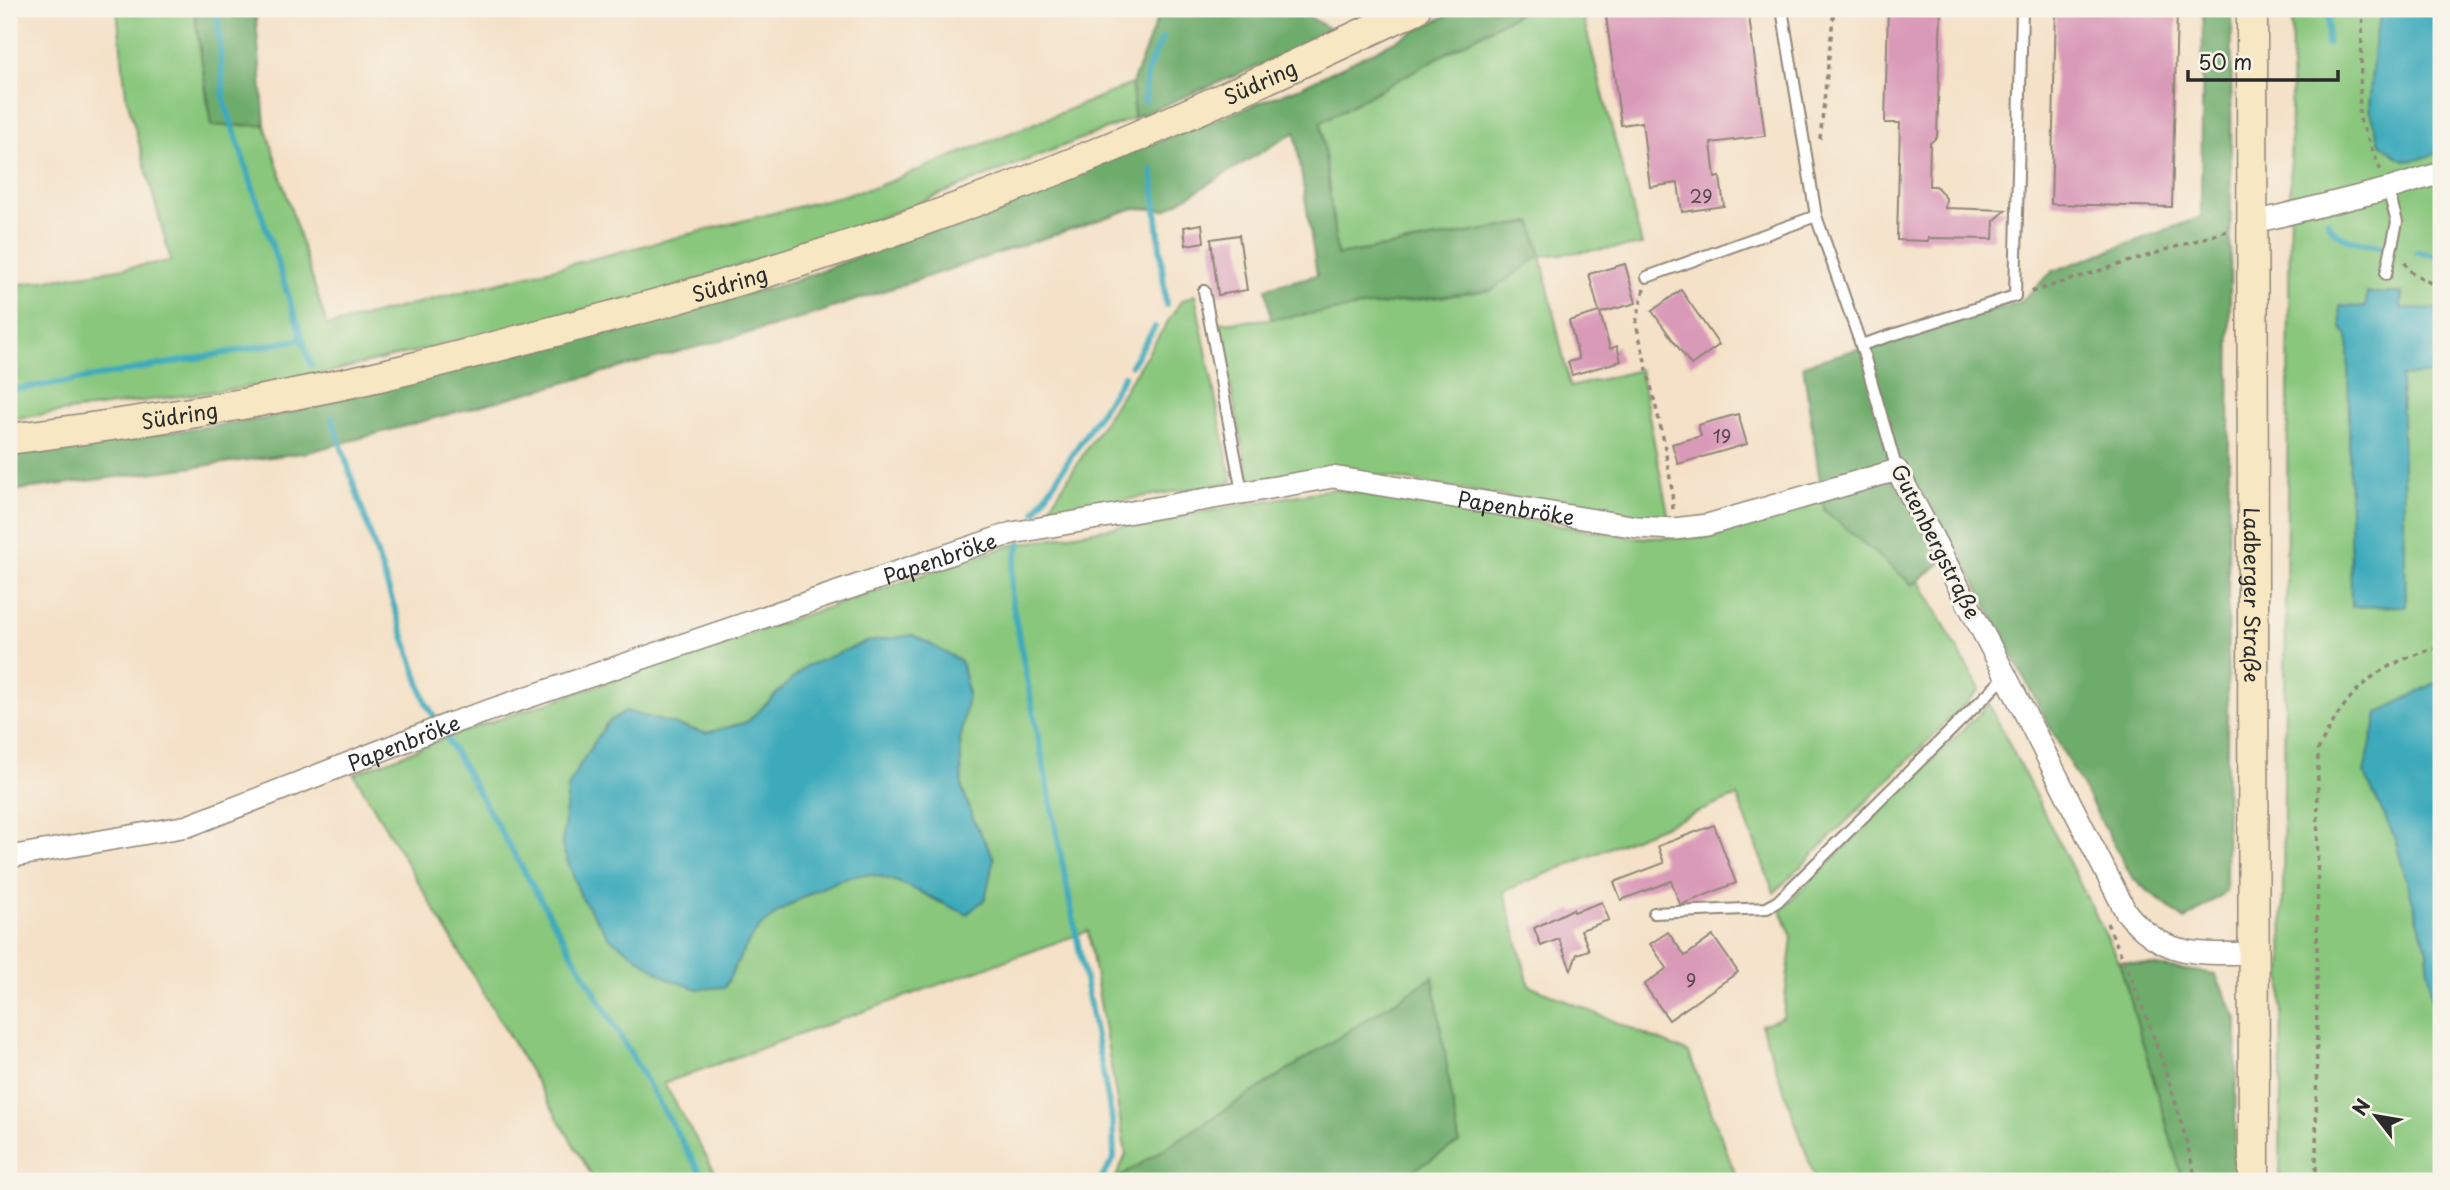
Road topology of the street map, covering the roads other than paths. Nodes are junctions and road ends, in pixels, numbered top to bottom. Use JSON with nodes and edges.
{"nodes":[{"id":1,"x":1415,"y":9,"type":"edge"},
{"id":2,"x":1782,"y":9,"type":"edge"},
{"id":3,"x":2022,"y":9,"type":"edge"},
{"id":4,"x":2252,"y":9,"type":"edge"},
{"id":5,"x":2441,"y":173,"type":"edge"},
{"id":6,"x":2388,"y":189,"type":"junction"},
{"id":7,"x":1816,"y":216,"type":"junction"},
{"id":8,"x":2251,"y":223,"type":"junction"},
{"id":9,"x":2386,"y":274,"type":"dead end"},
{"id":10,"x":1647,"y":277,"type":"road end"},
{"id":11,"x":1204,"y":291,"type":"dead end"},
{"id":12,"x":1861,"y":345,"type":"junction"},
{"id":13,"x":9,"y":439,"type":"edge"},
{"id":14,"x":1897,"y":470,"type":"junction"},
{"id":15,"x":1242,"y":492,"type":"junction"},
{"id":16,"x":2006,"y":676,"type":"junction"},
{"id":17,"x":9,"y":856,"type":"edge"},
{"id":18,"x":1654,"y":913,"type":"dead end"},
{"id":19,"x":2253,"y":953,"type":"junction"},
{"id":20,"x":2254,"y":1181,"type":"edge"}],
"edges":[{"from":1,"to":13,"type":"main road","name":"Südring"},
{"from":2,"to":7,"type":"lane","name":"Gutenbergstraße"},
{"from":3,"to":12,"type":"lane"},
{"from":4,"to":8,"type":"main road","name":"Ladberger Straße"},
{"from":5,"to":6,"type":"street"},
{"from":6,"to":8,"type":"street"},
{"from":6,"to":9,"type":"lane"},
{"from":7,"to":10,"type":"lane"},
{"from":7,"to":12,"type":"lane","name":"Gutenbergstraße"},
{"from":8,"to":19,"type":"main road","name":"Ladberger Straße"},
{"from":11,"to":15,"type":"lane"},
{"from":12,"to":14,"type":"lane","name":"Gutenbergstraße"},
{"from":14,"to":15,"type":"street","name":"Papenbröke"},
{"from":14,"to":16,"type":"street","name":"Gutenbergstraße"},
{"from":15,"to":17,"type":"street","name":"Papenbröke"},
{"from":16,"to":18,"type":"lane"},
{"from":16,"to":19,"type":"street","name":"Gutenbergstraße"},
{"from":19,"to":20,"type":"main road","name":"Ladberger Straße"}]}
